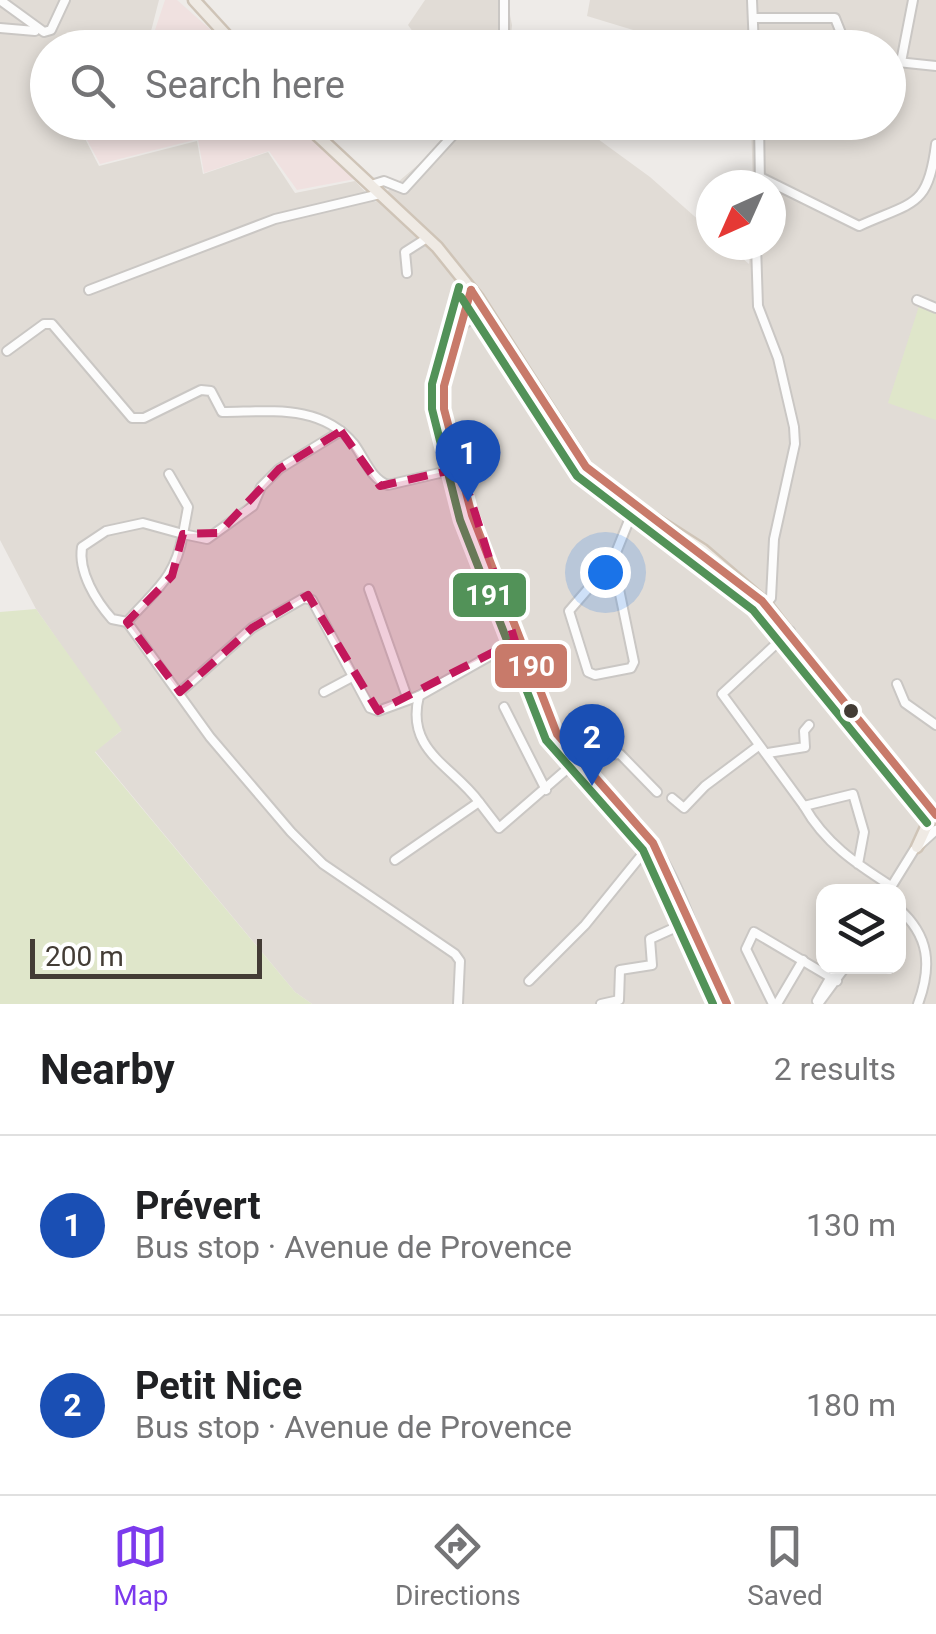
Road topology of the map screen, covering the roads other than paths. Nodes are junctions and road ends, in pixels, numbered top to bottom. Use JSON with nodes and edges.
{"nodes":[{"id":1,"x":0,"y":0,"type":"edge"},
{"id":2,"x":66,"y":0,"type":"edge"},
{"id":3,"x":194,"y":0,"type":"edge"},
{"id":4,"x":504,"y":0,"type":"edge"},
{"id":5,"x":752,"y":0,"type":"edge"},
{"id":6,"x":914,"y":0,"type":"edge"},
{"id":7,"x":752,"y":18,"type":"junction"},
{"id":8,"x":0,"y":28,"type":"edge"},
{"id":9,"x":35,"y":30,"type":"edge"},
{"id":10,"x":51,"y":30,"type":"edge"},
{"id":11,"x":222,"y":30,"type":"edge"},
{"id":12,"x":504,"y":30,"type":"edge"},
{"id":13,"x":753,"y":30,"type":"edge"},
{"id":14,"x":840,"y":30,"type":"edge"},
{"id":15,"x":30,"y":31,"type":"edge"},
{"id":16,"x":906,"y":38,"type":"edge"},
{"id":17,"x":906,"y":63,"type":"edge"},
{"id":18,"x":936,"y":66,"type":"edge"},
{"id":19,"x":322,"y":140,"type":"edge"},
{"id":20,"x":449,"y":140,"type":"edge"},
{"id":21,"x":759,"y":140,"type":"edge"},
{"id":22,"x":936,"y":144,"type":"edge"},
{"id":23,"x":760,"y":170,"type":"edge"},
{"id":24,"x":934,"y":182,"type":"edge"},
{"id":25,"x":371,"y":185,"type":"junction"},
{"id":26,"x":786,"y":193,"type":"edge"},
{"id":27,"x":936,"y":193,"type":"edge"},
{"id":28,"x":380,"y":194,"type":"junction"},
{"id":29,"x":923,"y":197,"type":"junction"},
{"id":30,"x":427,"y":238,"type":"junction"},
{"id":31,"x":756,"y":260,"type":"edge"},
{"id":32,"x":408,"y":273,"type":"dead end"},
{"id":33,"x":89,"y":290,"type":"dead end"},
{"id":34,"x":471,"y":290,"type":"junction"},
{"id":35,"x":918,"y":300,"type":"dead end"},
{"id":36,"x":936,"y":308,"type":"edge"},
{"id":37,"x":484,"y":309,"type":"junction"},
{"id":38,"x":461,"y":328,"type":"junction"},
{"id":39,"x":7,"y":350,"type":"dead end"},
{"id":40,"x":340,"y":431,"type":"junction"},
{"id":41,"x":461,"y":468,"type":"junction"},
{"id":42,"x":169,"y":474,"type":"dead end"},
{"id":43,"x":634,"y":508,"type":"junction"},
{"id":44,"x":183,"y":534,"type":"junction"},
{"id":45,"x":614,"y":560,"type":"junction"},
{"id":46,"x":369,"y":589,"type":"dead end"},
{"id":47,"x":766,"y":604,"type":"junction"},
{"id":48,"x":127,"y":622,"type":"junction"},
{"id":49,"x":790,"y":630,"type":"junction"},
{"id":50,"x":517,"y":640,"type":"junction"},
{"id":51,"x":354,"y":676,"type":"junction"},
{"id":52,"x":897,"y":684,"type":"dead end"},
{"id":53,"x":180,"y":692,"type":"junction"},
{"id":54,"x":324,"y":692,"type":"dead end"},
{"id":55,"x":419,"y":696,"type":"junction"},
{"id":56,"x":407,"y":697,"type":"junction"},
{"id":57,"x":504,"y":707,"type":"dead end"},
{"id":58,"x":810,"y":725,"type":"dead end"},
{"id":59,"x":936,"y":725,"type":"edge"},
{"id":60,"x":757,"y":747,"type":"junction"},
{"id":61,"x":768,"y":753,"type":"junction"},
{"id":62,"x":575,"y":766,"type":"junction"},
{"id":63,"x":546,"y":790,"type":"junction"},
{"id":64,"x":657,"y":792,"type":"dead end"},
{"id":65,"x":672,"y":798,"type":"dead end"},
{"id":66,"x":480,"y":802,"type":"junction"},
{"id":67,"x":804,"y":806,"type":"junction"},
{"id":68,"x":934,"y":814,"type":"edge"},
{"id":69,"x":936,"y":830,"type":"edge"},
{"id":70,"x":650,"y":846,"type":"junction"},
{"id":71,"x":917,"y":847,"type":"junction"},
{"id":72,"x":395,"y":860,"type":"dead end"},
{"id":73,"x":858,"y":864,"type":"junction"},
{"id":74,"x":883,"y":884,"type":"edge"},
{"id":75,"x":892,"y":884,"type":"edge"},
{"id":76,"x":906,"y":916,"type":"edge"},
{"id":77,"x":682,"y":917,"type":"junction"},
{"id":78,"x":803,"y":960,"type":"junction"},
{"id":79,"x":835,"y":974,"type":"edge"},
{"id":80,"x":839,"y":974,"type":"edge"},
{"id":81,"x":834,"y":979,"type":"junction"},
{"id":82,"x":529,"y":981,"type":"dead end"},
{"id":83,"x":458,"y":1004,"type":"edge"},
{"id":84,"x":601,"y":1004,"type":"edge"},
{"id":85,"x":726,"y":1004,"type":"edge"},
{"id":86,"x":774,"y":1004,"type":"edge"},
{"id":87,"x":817,"y":1004,"type":"edge"},
{"id":88,"x":918,"y":1004,"type":"edge"}],
"edges":[{"from":1,"to":9,"type":"street"},
{"from":2,"to":10,"type":"street"},
{"from":3,"to":11,"type":"main road"},
{"from":4,"to":12,"type":"street"},
{"from":5,"to":7,"type":"street"},
{"from":6,"to":16,"type":"street"},
{"from":7,"to":13,"type":"street"},
{"from":7,"to":14,"type":"street"},
{"from":8,"to":15,"type":"street"},
{"from":17,"to":18,"type":"street"},
{"from":19,"to":25,"type":"main road"},
{"from":20,"to":25,"type":"street"},
{"from":21,"to":23,"type":"street"},
{"from":22,"to":24,"type":"street"},
{"from":24,"to":29,"type":"street"},
{"from":25,"to":28,"type":"main road"},
{"from":26,"to":29,"type":"street"},
{"from":27,"to":29,"type":"street"},
{"from":28,"to":30,"type":"main road"},
{"from":28,"to":33,"type":"street"},
{"from":30,"to":32,"type":"street"},
{"from":30,"to":34,"type":"main road"},
{"from":31,"to":47,"type":"street"},
{"from":34,"to":37,"type":"main road"},
{"from":34,"to":38,"type":"street"},
{"from":35,"to":36,"type":"street"},
{"from":37,"to":38,"type":"street"},
{"from":37,"to":43,"type":"main road"},
{"from":38,"to":41,"type":"street"},
{"from":39,"to":40,"type":"street"},
{"from":40,"to":41,"type":"street"},
{"from":40,"to":44,"type":"street"},
{"from":41,"to":50,"type":"street"},
{"from":42,"to":44,"type":"street"},
{"from":43,"to":45,"type":"street"},
{"from":43,"to":47,"type":"main road"},
{"from":44,"to":48,"type":"street"},
{"from":44,"to":48,"type":"street"},
{"from":45,"to":45,"type":"street"},
{"from":46,"to":56,"type":"street"},
{"from":47,"to":49,"type":"main road"},
{"from":48,"to":53,"type":"street"},
{"from":49,"to":60,"type":"street"},
{"from":49,"to":68,"type":"main road"},
{"from":50,"to":55,"type":"street"},
{"from":50,"to":62,"type":"street"},
{"from":51,"to":53,"type":"street"},
{"from":51,"to":54,"type":"street"},
{"from":51,"to":56,"type":"street"},
{"from":52,"to":59,"type":"street"},
{"from":53,"to":83,"type":"street"},
{"from":55,"to":56,"type":"street"},
{"from":55,"to":66,"type":"street"},
{"from":57,"to":63,"type":"street"},
{"from":58,"to":61,"type":"street"},
{"from":60,"to":61,"type":"street"},
{"from":60,"to":65,"type":"street"},
{"from":61,"to":67,"type":"street"},
{"from":62,"to":63,"type":"street"},
{"from":62,"to":64,"type":"street"},
{"from":62,"to":70,"type":"street"},
{"from":63,"to":66,"type":"street"},
{"from":66,"to":72,"type":"street"},
{"from":67,"to":73,"type":"street"},
{"from":67,"to":73,"type":"street"},
{"from":68,"to":71,"type":"main road"},
{"from":69,"to":71,"type":"street"},
{"from":70,"to":77,"type":"street"},
{"from":70,"to":82,"type":"street"},
{"from":71,"to":75,"type":"street"},
{"from":73,"to":74,"type":"street"},
{"from":76,"to":88,"type":"street"},
{"from":77,"to":84,"type":"street"},
{"from":77,"to":85,"type":"street"},
{"from":78,"to":81,"type":"street"},
{"from":78,"to":86,"type":"street"},
{"from":78,"to":86,"type":"street"},
{"from":79,"to":81,"type":"street"},
{"from":80,"to":81,"type":"street"},
{"from":81,"to":87,"type":"street"}]}
